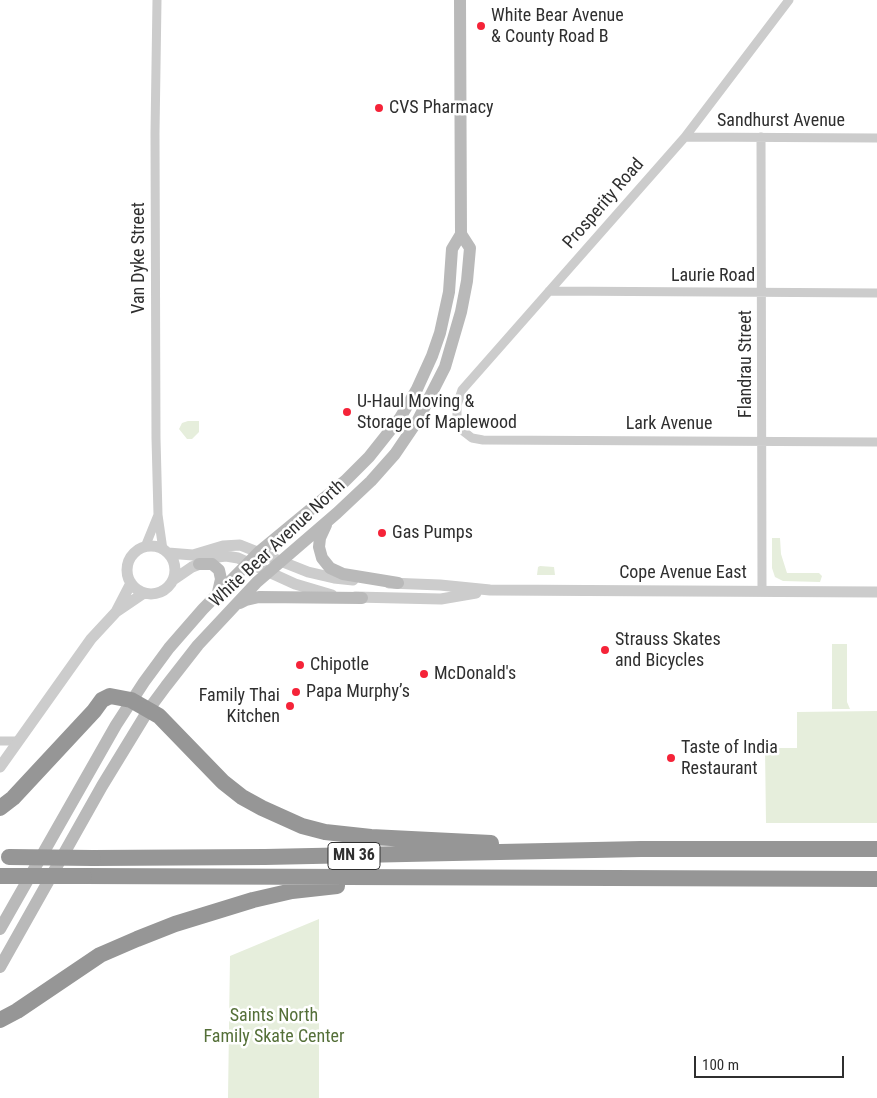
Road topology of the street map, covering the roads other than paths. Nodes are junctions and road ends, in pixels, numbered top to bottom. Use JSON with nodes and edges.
{"nodes":[{"id":1,"x":157,"y":0,"type":"edge"},
{"id":2,"x":460,"y":0,"type":"edge"},
{"id":3,"x":789,"y":0,"type":"edge"},
{"id":4,"x":685,"y":137,"type":"junction"},
{"id":5,"x":761,"y":138,"type":"junction"},
{"id":6,"x":877,"y":138,"type":"edge"},
{"id":7,"x":461,"y":234,"type":"junction"},
{"id":8,"x":549,"y":291,"type":"junction"},
{"id":9,"x":762,"y":292,"type":"junction"},
{"id":10,"x":877,"y":292,"type":"edge"},
{"id":11,"x":463,"y":431,"type":"joint"},
{"id":12,"x":762,"y":441,"type":"junction"},
{"id":13,"x":877,"y":442,"type":"edge"},
{"id":14,"x":158,"y":515,"type":"junction"},
{"id":15,"x":328,"y":521,"type":"junction"},
{"id":16,"x":146,"y":547,"type":"junction"},
{"id":17,"x":166,"y":552,"type":"junction"},
{"id":18,"x":259,"y":552,"type":"junction"},
{"id":19,"x":281,"y":562,"type":"junction"},
{"id":20,"x":248,"y":563,"type":"junction"},
{"id":21,"x":199,"y":564,"type":"junction"},
{"id":22,"x":269,"y":572,"type":"junction"},
{"id":23,"x":173,"y":580,"type":"junction"},
{"id":24,"x":130,"y":583,"type":"junction"},
{"id":25,"x":398,"y":583,"type":"junction"},
{"id":26,"x":490,"y":590,"type":"junction"},
{"id":27,"x":762,"y":591,"type":"junction"},
{"id":28,"x":877,"y":592,"type":"edge"},
{"id":29,"x":144,"y":593,"type":"junction"},
{"id":30,"x":218,"y":593,"type":"junction"},
{"id":31,"x":362,"y":598,"type":"junction"},
{"id":32,"x":231,"y":608,"type":"junction"},
{"id":33,"x":116,"y":612,"type":"junction"},
{"id":34,"x":131,"y":700,"type":"junction"},
{"id":35,"x":149,"y":709,"type":"junction"},
{"id":36,"x":0,"y":741,"type":"edge"},
{"id":37,"x":17,"y":741,"type":"junction"},
{"id":38,"x":0,"y":767,"type":"edge"},
{"id":39,"x":0,"y":808,"type":"edge"},
{"id":40,"x":614,"y":849,"type":"junction"},
{"id":41,"x":877,"y":849,"type":"edge"},
{"id":42,"x":5,"y":857,"type":"edge"},
{"id":43,"x":0,"y":876,"type":"edge"},
{"id":44,"x":462,"y":878,"type":"junction"},
{"id":45,"x":877,"y":879,"type":"edge"},
{"id":46,"x":0,"y":929,"type":"edge"},
{"id":47,"x":0,"y":967,"type":"edge"},
{"id":48,"x":0,"y":1020,"type":"edge"}],
"edges":[{"from":1,"to":14,"type":"street","name":"Van Dyke Street"},
{"from":2,"to":7,"type":"main road","name":"White Bear Avenue North"},
{"from":3,"to":4,"type":"street","name":"Prosperity Road"},
{"from":4,"to":5,"type":"street","name":"Sandhurst Avenue"},
{"from":4,"to":8,"type":"street","name":"Prosperity Road"},
{"from":5,"to":6,"type":"street","name":"Sandhurst Avenue"},
{"from":5,"to":9,"type":"street","name":"Flandrau Street"},
{"from":7,"to":15,"type":"main road","name":"White Bear Avenue North"},
{"from":7,"to":18,"type":"main road","name":"White Bear Avenue North"},
{"from":8,"to":9,"type":"street","name":"Laurie Road"},
{"from":8,"to":11,"type":"street","name":"Prosperity Road"},
{"from":9,"to":10,"type":"street","name":"Laurie Road"},
{"from":9,"to":12,"type":"street","name":"Flandrau Street"},
{"from":11,"to":12,"type":"street","name":"Lark Avenue"},
{"from":12,"to":13,"type":"street","name":"Lark Avenue"},
{"from":12,"to":27,"type":"street","name":"Flandrau Street"},
{"from":14,"to":16,"type":"street","name":"Van Dyke Street"},
{"from":14,"to":17,"type":"street","name":"Van Dyke Street"},
{"from":15,"to":19,"type":"main road","name":"White Bear Avenue North"},
{"from":15,"to":25,"type":"main road"},
{"from":16,"to":17,"type":"street"},
{"from":16,"to":24,"type":"street"},
{"from":17,"to":18,"type":"street","name":"Cope Avenue East"},
{"from":17,"to":23,"type":"street"},
{"from":18,"to":19,"type":"street","name":"Cope Avenue East"},
{"from":18,"to":20,"type":"main road","name":"White Bear Avenue North"},
{"from":19,"to":22,"type":"main road","name":"White Bear Avenue North"},
{"from":19,"to":25,"type":"street","name":"Cope Avenue East"},
{"from":20,"to":21,"type":"street","name":"Cope Avenue East"},
{"from":20,"to":22,"type":"street","name":"Cope Avenue East"},
{"from":20,"to":30,"type":"main road","name":"White Bear Avenue North"},
{"from":21,"to":23,"type":"street","name":"Cope Avenue East"},
{"from":21,"to":30,"type":"main road"},
{"from":22,"to":31,"type":"street","name":"Cope Avenue East"},
{"from":22,"to":32,"type":"main road","name":"White Bear Avenue North"},
{"from":23,"to":29,"type":"street"},
{"from":24,"to":29,"type":"street"},
{"from":24,"to":33,"type":"street"},
{"from":25,"to":26,"type":"street","name":"Cope Avenue East"},
{"from":26,"to":27,"type":"street","name":"Cope Avenue East"},
{"from":26,"to":31,"type":"street","name":"Cope Avenue East"},
{"from":27,"to":28,"type":"street","name":"Cope Avenue East"},
{"from":29,"to":33,"type":"street"},
{"from":30,"to":34,"type":"main road","name":"White Bear Avenue North"},
{"from":31,"to":32,"type":"main road"},
{"from":32,"to":35,"type":"main road","name":"White Bear Avenue North"},
{"from":33,"to":37,"type":"street"},
{"from":34,"to":35,"type":"highway"},
{"from":34,"to":39,"type":"highway"},
{"from":34,"to":46,"type":"main road","name":"White Bear Avenue North"},
{"from":35,"to":40,"type":"highway"},
{"from":35,"to":47,"type":"main road","name":"White Bear Avenue North"},
{"from":36,"to":37,"type":"street"},
{"from":37,"to":38,"type":"street"},
{"from":40,"to":41,"type":"highway","number":"MN 36"},
{"from":40,"to":42,"type":"highway","number":"MN 36","bridge":true},
{"from":43,"to":44,"type":"highway","number":"MN 36","bridge":true},
{"from":44,"to":45,"type":"highway","number":"MN 36"},
{"from":44,"to":48,"type":"highway"}]}
